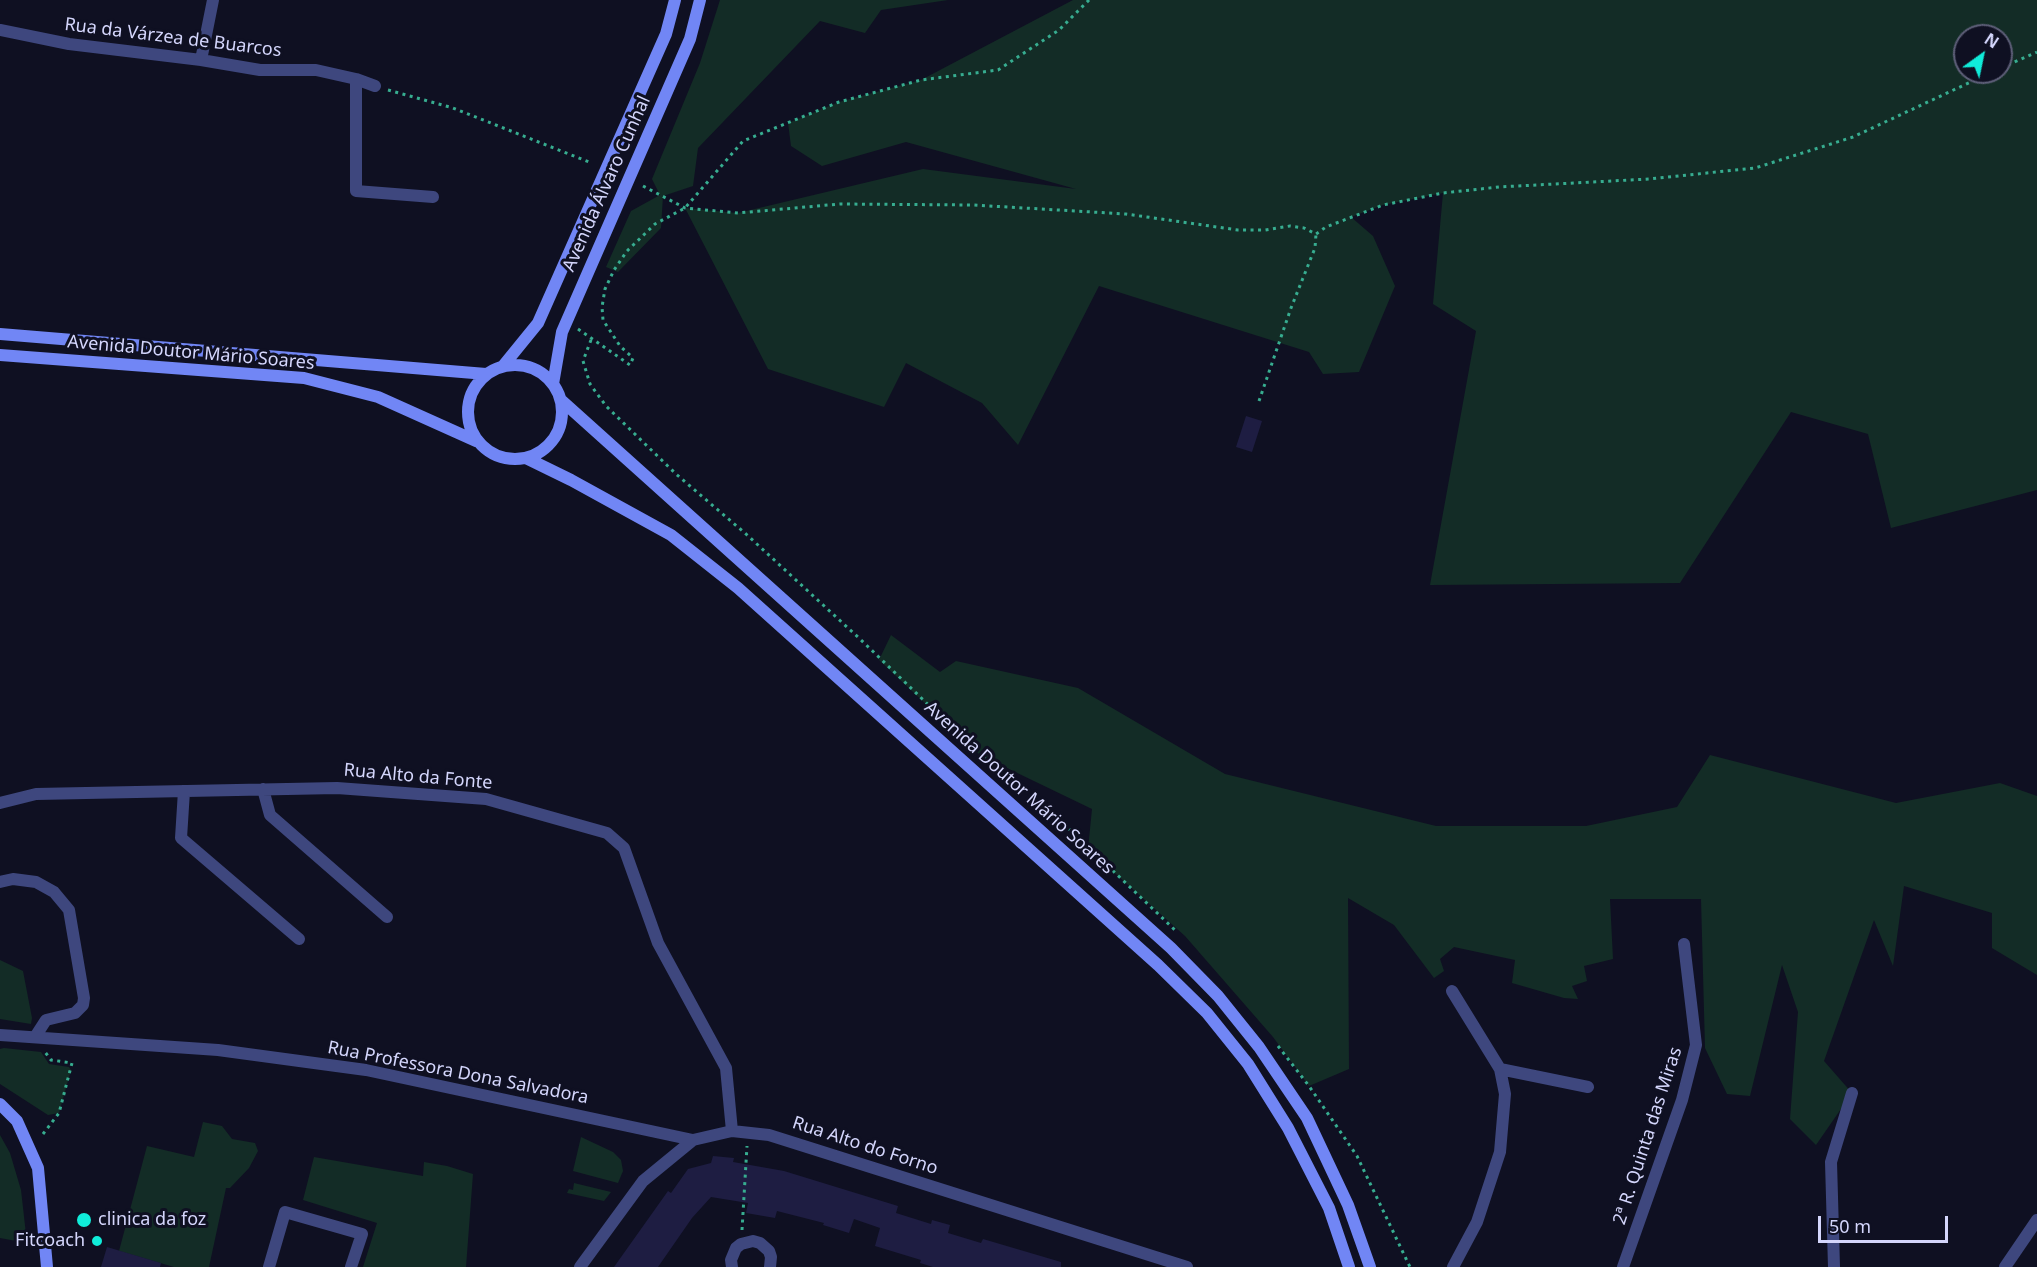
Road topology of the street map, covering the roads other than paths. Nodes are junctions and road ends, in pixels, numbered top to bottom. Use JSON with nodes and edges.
{"nodes":[{"id":1,"x":213,"y":0,"type":"edge"},
{"id":2,"x":675,"y":0,"type":"edge"},
{"id":3,"x":700,"y":0,"type":"edge"},
{"id":4,"x":0,"y":30,"type":"edge"},
{"id":5,"x":201,"y":60,"type":"junction"},
{"id":6,"x":356,"y":78,"type":"junction"},
{"id":7,"x":375,"y":86,"type":"road end"},
{"id":8,"x":433,"y":197,"type":"dead end"},
{"id":9,"x":0,"y":334,"type":"edge"},
{"id":10,"x":0,"y":356,"type":"edge"},
{"id":11,"x":503,"y":366,"type":"junction"},
{"id":12,"x":486,"y":374,"type":"junction"},
{"id":13,"x":553,"y":384,"type":"junction"},
{"id":14,"x":561,"y":400,"type":"junction"},
{"id":15,"x":476,"y":441,"type":"junction"},
{"id":16,"x":526,"y":459,"type":"junction"},
{"id":17,"x":263,"y":789,"type":"junction"},
{"id":18,"x":184,"y":791,"type":"junction"},
{"id":19,"x":0,"y":803,"type":"edge"},
{"id":20,"x":0,"y":882,"type":"edge"},
{"id":21,"x":387,"y":917,"type":"dead end"},
{"id":22,"x":299,"y":939,"type":"dead end"},
{"id":23,"x":1684,"y":944,"type":"dead end"},
{"id":24,"x":1452,"y":991,"type":"dead end"},
{"id":25,"x":0,"y":1035,"type":"edge"},
{"id":26,"x":35,"y":1037,"type":"junction"},
{"id":27,"x":1500,"y":1069,"type":"junction"},
{"id":28,"x":1588,"y":1087,"type":"dead end"},
{"id":29,"x":1852,"y":1093,"type":"dead end"},
{"id":30,"x":0,"y":1104,"type":"edge"},
{"id":31,"x":732,"y":1131,"type":"junction"},
{"id":32,"x":693,"y":1140,"type":"junction"},
{"id":33,"x":2037,"y":1220,"type":"edge"},
{"id":34,"x":47,"y":1267,"type":"edge"},
{"id":35,"x":269,"y":1267,"type":"edge"},
{"id":36,"x":351,"y":1267,"type":"edge"},
{"id":37,"x":580,"y":1267,"type":"edge"},
{"id":38,"x":732,"y":1267,"type":"edge"},
{"id":39,"x":770,"y":1267,"type":"edge"},
{"id":40,"x":1187,"y":1267,"type":"edge"},
{"id":41,"x":1349,"y":1267,"type":"edge"},
{"id":42,"x":1370,"y":1267,"type":"edge"},
{"id":43,"x":1454,"y":1267,"type":"edge"},
{"id":44,"x":1623,"y":1267,"type":"edge"},
{"id":45,"x":1834,"y":1267,"type":"edge"},
{"id":46,"x":2005,"y":1267,"type":"edge"}],
"edges":[{"from":1,"to":5,"type":"street"},
{"from":2,"to":11,"type":"main road","name":"Avenida Álvaro Cunhal"},
{"from":3,"to":13,"type":"main road","name":"Avenida Álvaro Cunhal"},
{"from":4,"to":5,"type":"street","name":"Rua da Várzea de Buarcos"},
{"from":5,"to":6,"type":"street","name":"Rua da Várzea de Buarcos"},
{"from":6,"to":7,"type":"street","name":"Rua da Várzea de Buarcos"},
{"from":6,"to":8,"type":"street"},
{"from":9,"to":12,"type":"main road","name":"Avenida Doutor Mário Soares"},
{"from":10,"to":15,"type":"main road","name":"Avenida Doutor Mário Soares"},
{"from":11,"to":12,"type":"main road"},
{"from":11,"to":13,"type":"main road"},
{"from":12,"to":15,"type":"main road"},
{"from":13,"to":14,"type":"main road"},
{"from":14,"to":16,"type":"main road"},
{"from":14,"to":42,"type":"main road","name":"Avenida Doutor Mário Soares"},
{"from":15,"to":16,"type":"main road"},
{"from":16,"to":41,"type":"main road"},
{"from":17,"to":18,"type":"street","name":"Rua Alto da Fonte"},
{"from":17,"to":21,"type":"street"},
{"from":17,"to":31,"type":"street","name":"Rua Alto da Fonte"},
{"from":18,"to":19,"type":"street","name":"Rua Alto da Fonte"},
{"from":18,"to":22,"type":"street"},
{"from":20,"to":26,"type":"street"},
{"from":23,"to":44,"type":"street","name":"2ª R. Quinta das Miras"},
{"from":24,"to":27,"type":"street"},
{"from":25,"to":26,"type":"street","name":"Rua Professora Dona Salvadora"},
{"from":26,"to":32,"type":"street","name":"Rua Professora Dona Salvadora"},
{"from":27,"to":28,"type":"street"},
{"from":27,"to":43,"type":"street"},
{"from":29,"to":45,"type":"street"},
{"from":30,"to":34,"type":"main road"},
{"from":31,"to":32,"type":"street","name":"Rua Alto do Forno"},
{"from":31,"to":40,"type":"street","name":"Rua Alto do Forno"},
{"from":32,"to":37,"type":"street","name":"Rua Alto do Forno"},
{"from":33,"to":46,"type":"street"},
{"from":35,"to":36,"type":"street"},
{"from":38,"to":39,"type":"street"}]}
